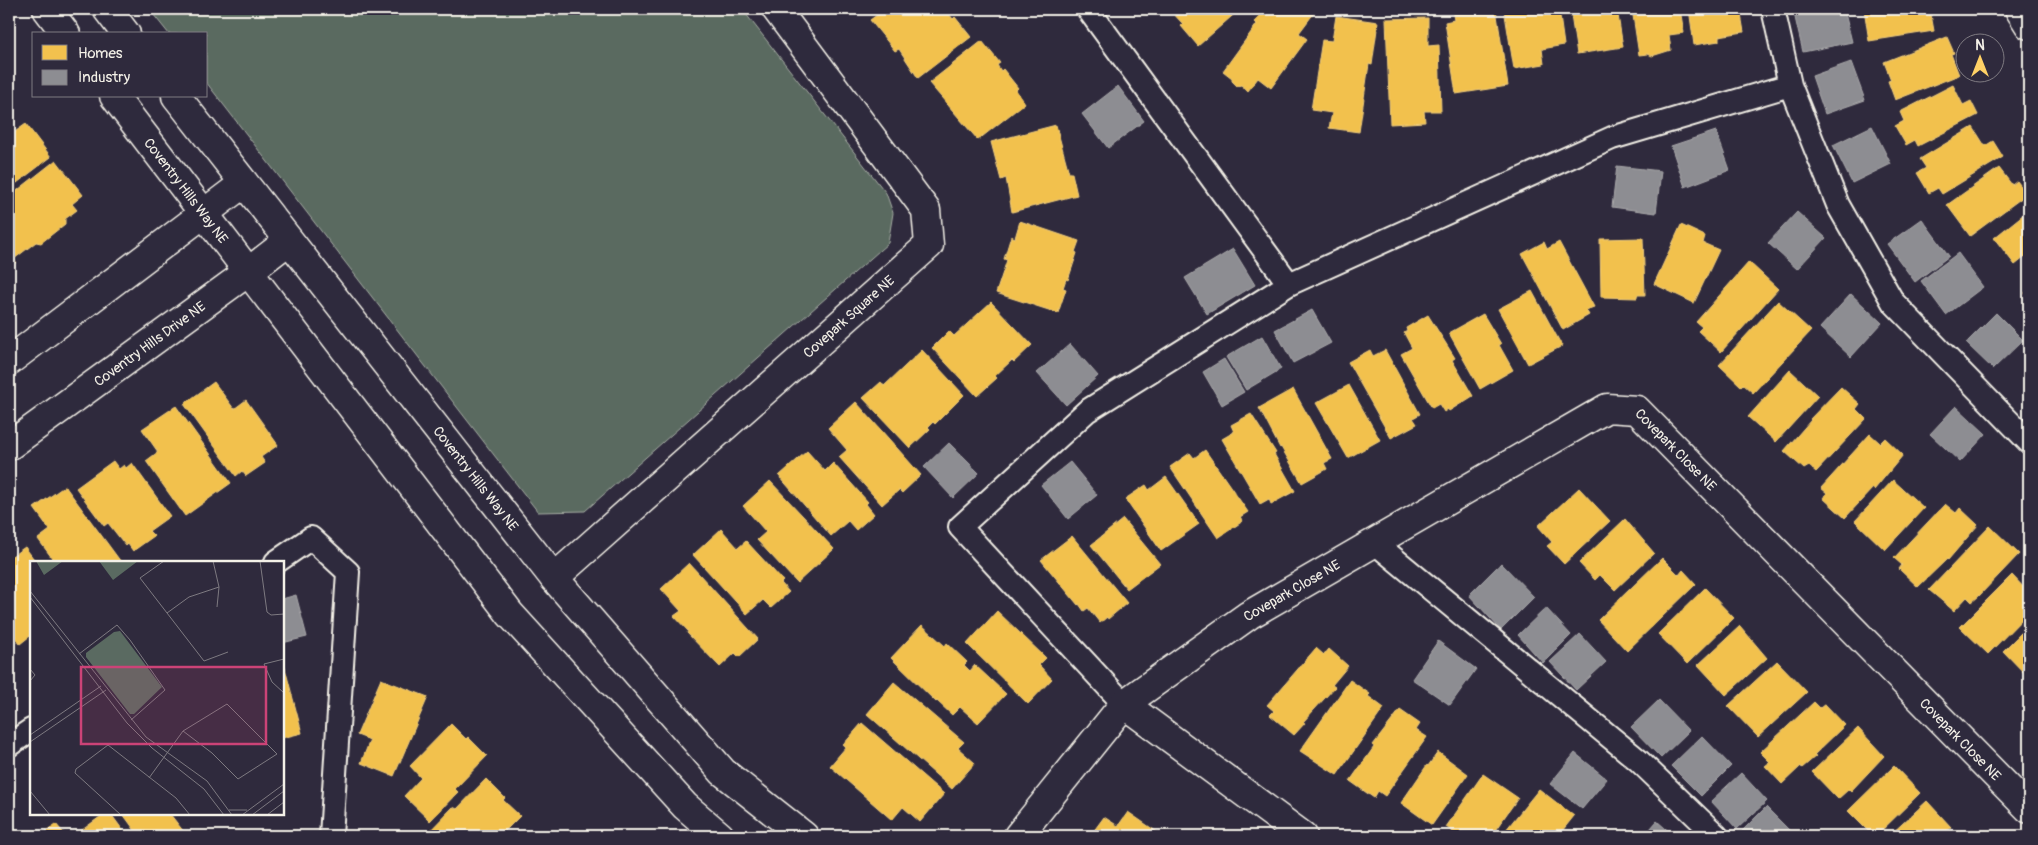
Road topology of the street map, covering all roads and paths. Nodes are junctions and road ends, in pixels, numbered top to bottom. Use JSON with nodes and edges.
{"nodes":[{"id":1,"x":46,"y":9,"type":"edge"},
{"id":2,"x":107,"y":9,"type":"edge"},
{"id":3,"x":776,"y":9,"type":"edge"},
{"id":4,"x":1088,"y":9,"type":"edge"},
{"id":5,"x":1772,"y":9,"type":"edge"},
{"id":6,"x":2019,"y":9,"type":"edge"},
{"id":7,"x":2029,"y":25,"type":"edge"},
{"id":8,"x":64,"y":32,"type":"edge"},
{"id":9,"x":124,"y":32,"type":"edge"},
{"id":10,"x":1790,"y":85,"type":"junction"},
{"id":11,"x":116,"y":98,"type":"edge"},
{"id":12,"x":178,"y":98,"type":"edge"},
{"id":13,"x":244,"y":183,"type":"junction"},
{"id":14,"x":205,"y":214,"type":"junction"},
{"id":15,"x":288,"y":241,"type":"junction"},
{"id":16,"x":248,"y":272,"type":"junction"},
{"id":17,"x":1289,"y":284,"type":"junction"},
{"id":18,"x":9,"y":361,"type":"edge"},
{"id":19,"x":2029,"y":442,"type":"edge"},
{"id":20,"x":9,"y":446,"type":"edge"},
{"id":21,"x":1374,"y":542,"type":"junction"},
{"id":22,"x":277,"y":561,"type":"edge"},
{"id":23,"x":554,"y":578,"type":"junction"},
{"id":24,"x":1124,"y":704,"type":"junction"},
{"id":25,"x":30,"y":731,"type":"edge"},
{"id":26,"x":9,"y":745,"type":"edge"},
{"id":27,"x":2029,"y":809,"type":"edge"},
{"id":28,"x":332,"y":836,"type":"edge"},
{"id":29,"x":720,"y":836,"type":"edge"},
{"id":30,"x":804,"y":836,"type":"edge"},
{"id":31,"x":1018,"y":836,"type":"edge"},
{"id":32,"x":1303,"y":836,"type":"edge"},
{"id":33,"x":1717,"y":836,"type":"edge"}],
"edges":[{"from":1,"to":8,"type":"street"},
{"from":2,"to":9,"type":"street"},
{"from":3,"to":23,"type":"street","name":"Covepark Square NE"},
{"from":4,"to":17,"type":"lane"},
{"from":5,"to":10,"type":"lane"},
{"from":6,"to":7,"type":"street"},
{"from":10,"to":17,"type":"lane"},
{"from":10,"to":19,"type":"lane"},
{"from":11,"to":14,"type":"street","name":"Coventry Hills Way NE"},
{"from":12,"to":13,"type":"street","name":"Coventry Hills Way NE"},
{"from":13,"to":14,"type":"street"},
{"from":13,"to":15,"type":"street","name":"Coventry Hills Way NE"},
{"from":14,"to":16,"type":"street","name":"Coventry Hills Way NE"},
{"from":14,"to":18,"type":"street"},
{"from":15,"to":16,"type":"street","name":"Coventry Hills Drive NE"},
{"from":15,"to":23,"type":"street","name":"Coventry Hills Way NE"},
{"from":16,"to":20,"type":"street","name":"Coventry Hills Drive NE"},
{"from":16,"to":29,"type":"street","name":"Coventry Hills Way NE"},
{"from":17,"to":24,"type":"lane"},
{"from":21,"to":24,"type":"street","name":"Covepark Close NE"},
{"from":21,"to":27,"type":"street","name":"Covepark Close NE"},
{"from":21,"to":33,"type":"lane"},
{"from":22,"to":28,"type":"lane"},
{"from":23,"to":30,"type":"street","name":"Coventry Hills Way NE"},
{"from":24,"to":31,"type":"street","name":"Covepark Close NE"},
{"from":24,"to":32,"type":"street"},
{"from":25,"to":26,"type":"lane"}]}
